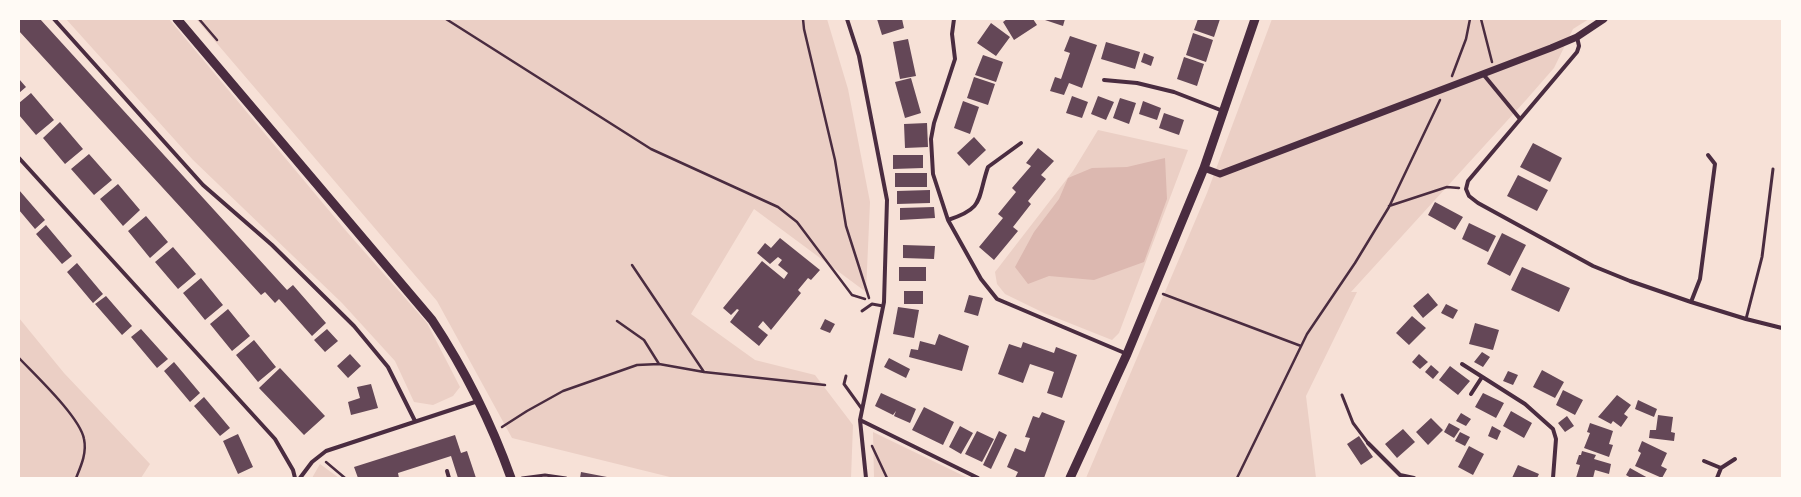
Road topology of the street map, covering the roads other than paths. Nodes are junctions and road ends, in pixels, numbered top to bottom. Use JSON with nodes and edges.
{"nodes":[{"id":1,"x":54,"y":19,"type":"edge"},
{"id":2,"x":177,"y":19,"type":"edge"},
{"id":3,"x":847,"y":19,"type":"edge"},
{"id":4,"x":954,"y":19,"type":"edge"},
{"id":5,"x":1255,"y":19,"type":"edge"},
{"id":6,"x":1604,"y":19,"type":"edge"},
{"id":7,"x":1577,"y":37,"type":"junction"},
{"id":8,"x":1483,"y":74,"type":"junction"},
{"id":9,"x":1104,"y":80,"type":"dead end"},
{"id":10,"x":1224,"y":112,"type":"junction"},
{"id":11,"x":1520,"y":119,"type":"junction"},
{"id":12,"x":1021,"y":143,"type":"dead end"},
{"id":13,"x":1708,"y":155,"type":"dead end"},
{"id":14,"x":19,"y":158,"type":"edge"},
{"id":15,"x":1204,"y":168,"type":"junction"},
{"id":16,"x":1773,"y":170,"type":"dead end"},
{"id":17,"x":948,"y":220,"type":"junction"},
{"id":18,"x":1691,"y":302,"type":"junction"},
{"id":19,"x":883,"y":306,"type":"junction"},
{"id":20,"x":862,"y":311,"type":"dead end"},
{"id":21,"x":1746,"y":319,"type":"junction"},
{"id":22,"x":1782,"y":328,"type":"edge"},
{"id":23,"x":1127,"y":354,"type":"junction"},
{"id":24,"x":1462,"y":364,"type":"dead end"},
{"id":25,"x":846,"y":376,"type":"dead end"},
{"id":26,"x":1482,"y":377,"type":"junction"},
{"id":27,"x":1342,"y":394,"type":"dead end"},
{"id":28,"x":1471,"y":394,"type":"dead end"},
{"id":29,"x":479,"y":401,"type":"junction"},
{"id":30,"x":862,"y":409,"type":"junction"},
{"id":31,"x":860,"y":420,"type":"junction"},
{"id":32,"x":415,"y":421,"type":"junction"},
{"id":33,"x":1368,"y":443,"type":"joint"},
{"id":34,"x":1735,"y":459,"type":"dead end"},
{"id":35,"x":1704,"y":460,"type":"dead end"},
{"id":36,"x":1721,"y":468,"type":"junction"},
{"id":37,"x":447,"y":471,"type":"dead end"},
{"id":38,"x":295,"y":478,"type":"edge"},
{"id":39,"x":300,"y":478,"type":"edge"},
{"id":40,"x":449,"y":478,"type":"edge"},
{"id":41,"x":511,"y":478,"type":"edge"},
{"id":42,"x":522,"y":478,"type":"edge"},
{"id":43,"x":566,"y":478,"type":"edge"},
{"id":44,"x":866,"y":478,"type":"edge"},
{"id":45,"x":978,"y":478,"type":"edge"},
{"id":46,"x":1070,"y":478,"type":"edge"},
{"id":47,"x":1414,"y":478,"type":"edge"},
{"id":48,"x":1553,"y":478,"type":"edge"},
{"id":49,"x":1717,"y":478,"type":"edge"}],
"edges":[{"from":1,"to":32,"type":"street"},
{"from":2,"to":29,"type":"main road"},
{"from":3,"to":19,"type":"street"},
{"from":4,"to":17,"type":"street"},
{"from":5,"to":10,"type":"main road"},
{"from":6,"to":7,"type":"street"},
{"from":7,"to":8,"type":"street"},
{"from":7,"to":11,"type":"street"},
{"from":8,"to":11,"type":"street"},
{"from":8,"to":15,"type":"street"},
{"from":9,"to":10,"type":"street"},
{"from":10,"to":15,"type":"main road"},
{"from":11,"to":18,"type":"street"},
{"from":12,"to":17,"type":"street"},
{"from":13,"to":18,"type":"street"},
{"from":14,"to":38,"type":"street"},
{"from":15,"to":23,"type":"main road"},
{"from":16,"to":21,"type":"lane"},
{"from":17,"to":23,"type":"street"},
{"from":18,"to":21,"type":"street"},
{"from":19,"to":20,"type":"lane"},
{"from":19,"to":30,"type":"street"},
{"from":21,"to":22,"type":"street"},
{"from":23,"to":46,"type":"main road"},
{"from":24,"to":26,"type":"street"},
{"from":25,"to":30,"type":"lane"},
{"from":26,"to":28,"type":"street"},
{"from":26,"to":48,"type":"street"},
{"from":27,"to":33,"type":"lane"},
{"from":29,"to":32,"type":"street"},
{"from":29,"to":41,"type":"main road"},
{"from":30,"to":31,"type":"street"},
{"from":31,"to":44,"type":"street"},
{"from":31,"to":45,"type":"street"},
{"from":32,"to":39,"type":"street"},
{"from":33,"to":47,"type":"street"},
{"from":34,"to":36,"type":"street"},
{"from":35,"to":36,"type":"street"},
{"from":36,"to":49,"type":"street"},
{"from":37,"to":40,"type":"street"},
{"from":42,"to":43,"type":"lane"}]}
